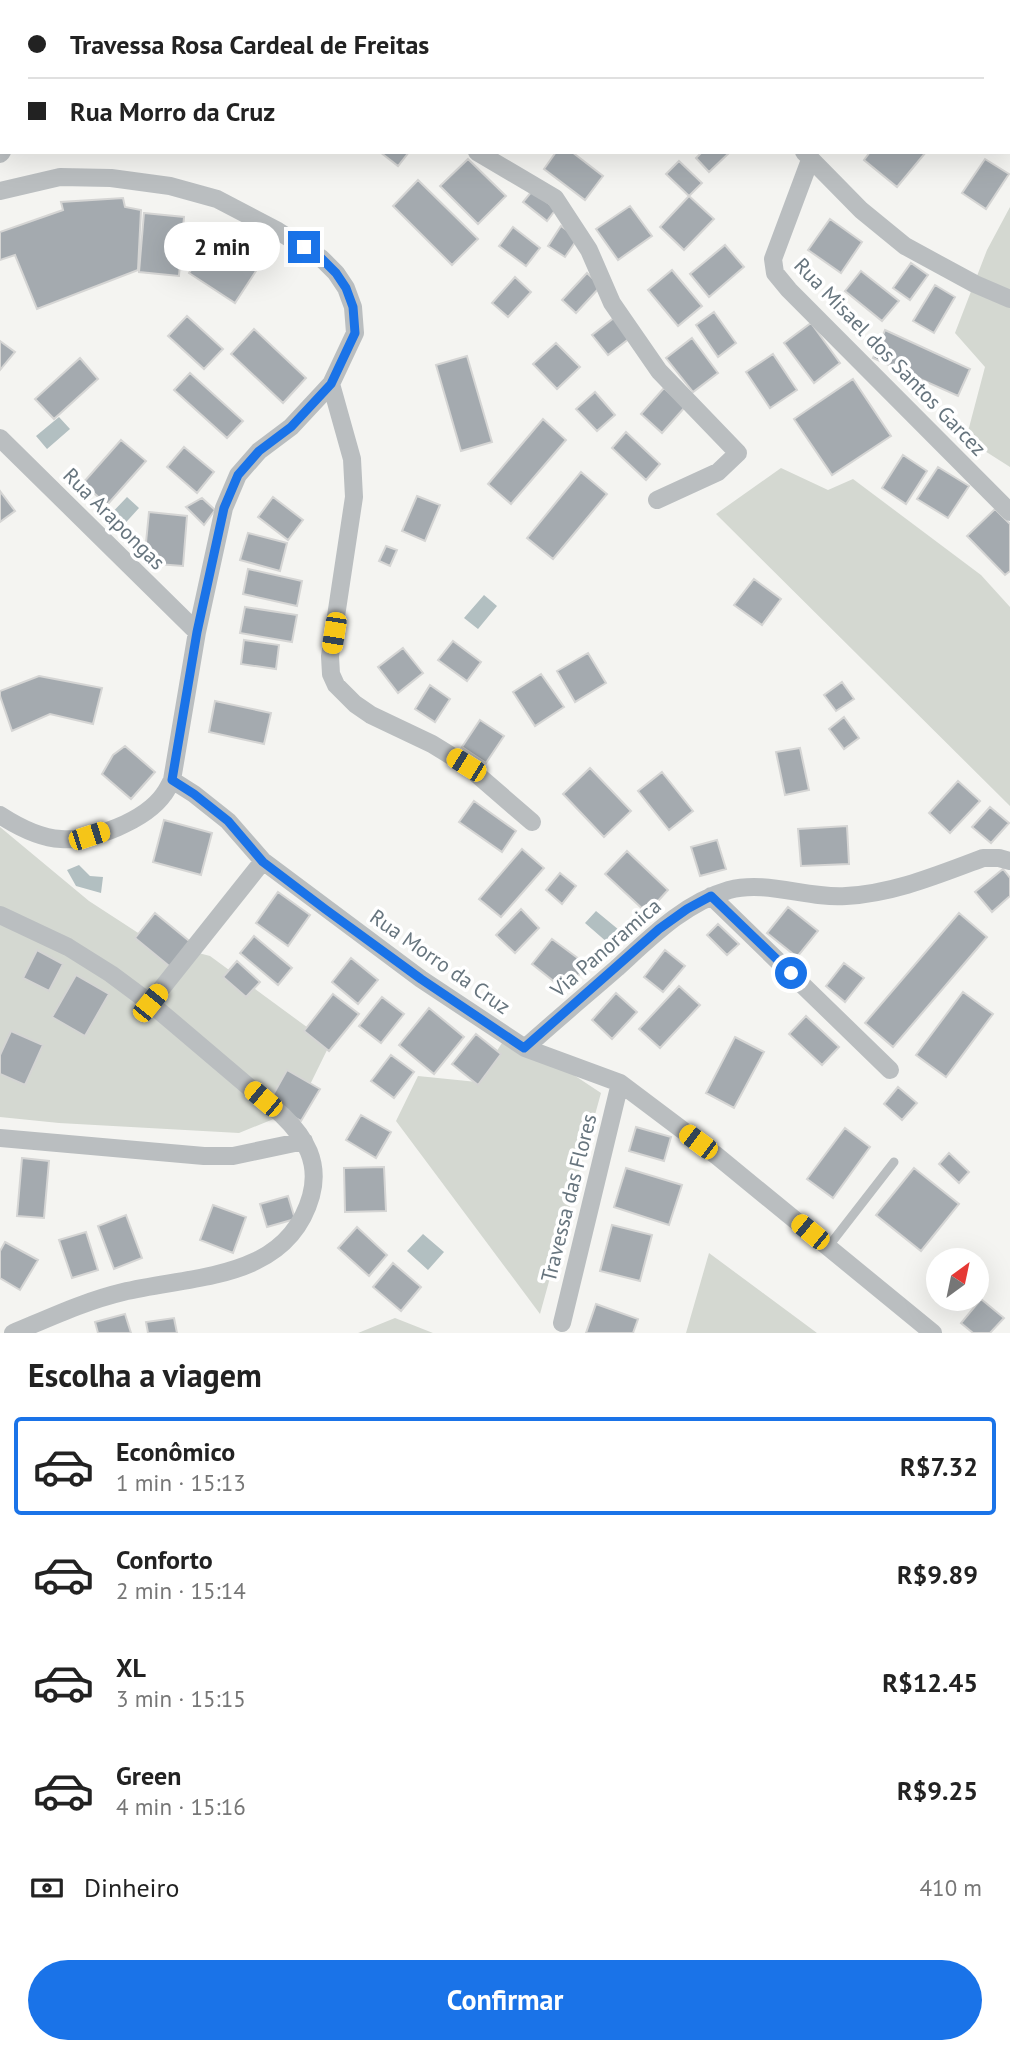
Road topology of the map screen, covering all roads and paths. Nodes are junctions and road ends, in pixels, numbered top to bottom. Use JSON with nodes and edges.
{"nodes":[{"id":1,"x":480,"y":154,"type":"edge"},
{"id":2,"x":807,"y":156,"type":"edge"},
{"id":3,"x":0,"y":191,"type":"edge"},
{"id":4,"x":1010,"y":299,"type":"edge"},
{"id":5,"x":331,"y":384,"type":"junction"},
{"id":6,"x":0,"y":438,"type":"edge"},
{"id":7,"x":657,"y":500,"type":"dead end"},
{"id":8,"x":1010,"y":512,"type":"edge"},
{"id":9,"x":197,"y":632,"type":"junction"},
{"id":10,"x":172,"y":780,"type":"junction"},
{"id":11,"x":0,"y":815,"type":"edge"},
{"id":12,"x":533,"y":822,"type":"dead end"},
{"id":13,"x":1010,"y":861,"type":"edge"},
{"id":14,"x":263,"y":862,"type":"junction"},
{"id":15,"x":711,"y":896,"type":"junction"},
{"id":16,"x":0,"y":915,"type":"edge"},
{"id":17,"x":150,"y":1003,"type":"junction"},
{"id":18,"x":524,"y":1048,"type":"junction"},
{"id":19,"x":890,"y":1070,"type":"dead end"},
{"id":20,"x":620,"y":1083,"type":"junction"},
{"id":21,"x":0,"y":1138,"type":"edge"},
{"id":22,"x":304,"y":1141,"type":"junction"},
{"id":23,"x":894,"y":1162,"type":"dead end"},
{"id":24,"x":828,"y":1247,"type":"junction"},
{"id":25,"x":562,"y":1323,"type":"dead end"},
{"id":26,"x":13,"y":1333,"type":"edge"},
{"id":27,"x":933,"y":1333,"type":"edge"}],
"edges":[{"from":1,"to":7,"type":"street"},
{"from":2,"to":4,"type":"street"},
{"from":2,"to":8,"type":"street","name":"Rua Misael dos Santos Garcez"},
{"from":3,"to":5,"type":"street"},
{"from":5,"to":9,"type":"street"},
{"from":5,"to":12,"type":"street"},
{"from":6,"to":9,"type":"street","name":"Rua Arapongas"},
{"from":9,"to":10,"type":"street"},
{"from":10,"to":11,"type":"street"},
{"from":10,"to":14,"type":"street","name":"Rua Morro da Cruz"},
{"from":13,"to":15,"type":"street","name":"Via Panoramica"},
{"from":14,"to":17,"type":"street"},
{"from":14,"to":18,"type":"street","name":"Rua Morro da Cruz"},
{"from":15,"to":18,"type":"street","name":"Via Panoramica"},
{"from":15,"to":19,"type":"street"},
{"from":16,"to":17,"type":"street"},
{"from":17,"to":22,"type":"street"},
{"from":18,"to":20,"type":"street","name":"Rua Morro da Cruz"},
{"from":20,"to":24,"type":"street","name":"Rua Morro da Cruz"},
{"from":20,"to":25,"type":"street","name":"Travessa das Flores"},
{"from":21,"to":22,"type":"street"},
{"from":22,"to":26,"type":"street"},
{"from":23,"to":24,"type":"lane"},
{"from":24,"to":27,"type":"street","name":"Rua Morro da Cruz"}]}
